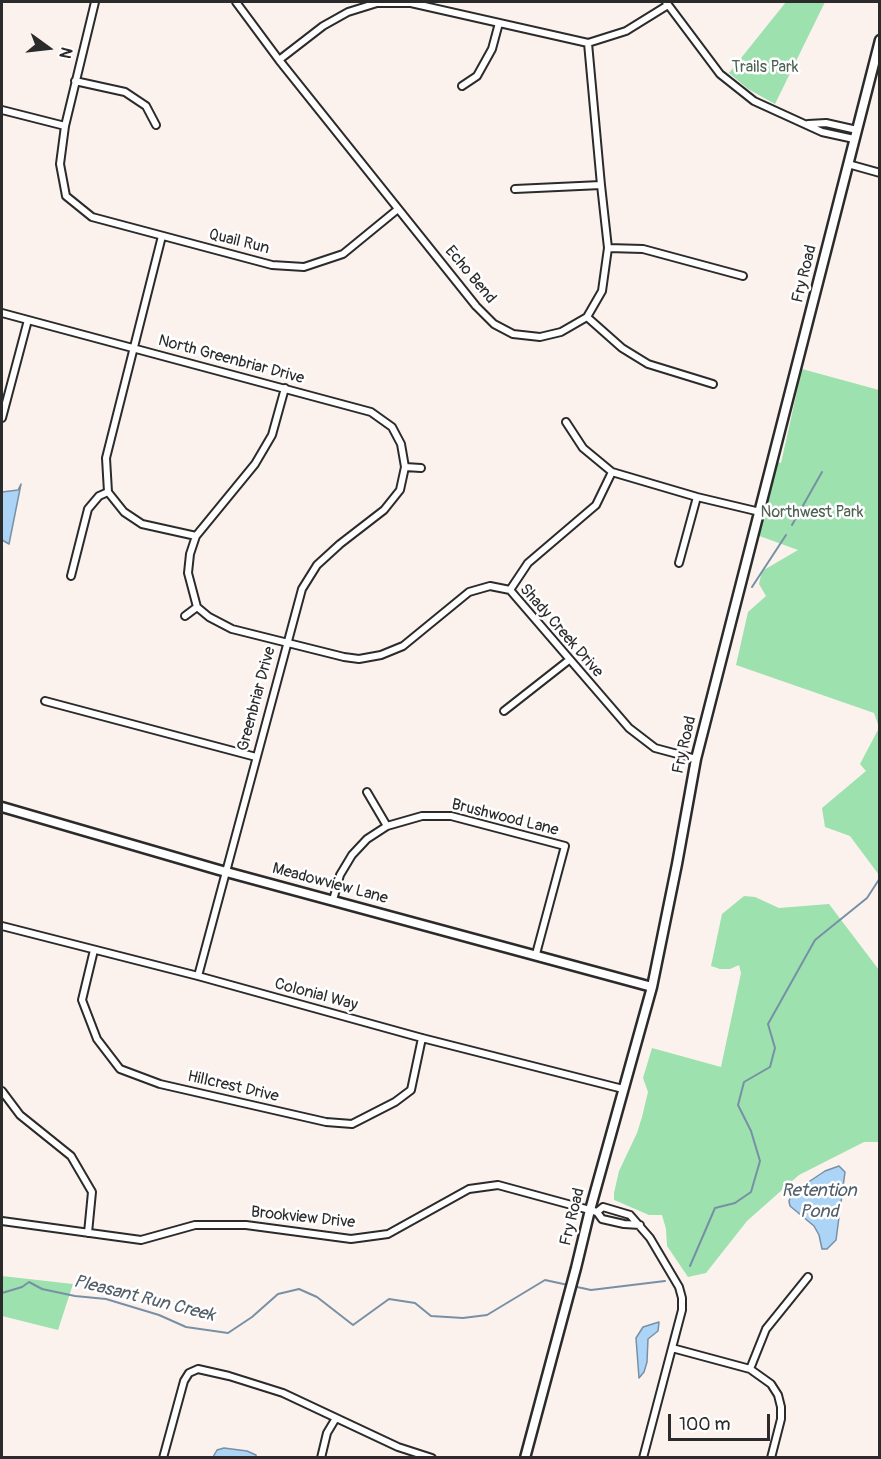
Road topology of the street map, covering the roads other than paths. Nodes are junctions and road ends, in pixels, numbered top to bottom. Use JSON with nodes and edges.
{"nodes":[{"id":1,"x":94,"y":2,"type":"edge"},
{"id":2,"x":236,"y":2,"type":"edge"},
{"id":3,"x":667,"y":3,"type":"edge"},
{"id":4,"x":499,"y":23,"type":"junction"},
{"id":5,"x":879,"y":40,"type":"edge"},
{"id":6,"x":588,"y":43,"type":"junction"},
{"id":7,"x":279,"y":60,"type":"junction"},
{"id":8,"x":75,"y":81,"type":"junction"},
{"id":9,"x":462,"y":86,"type":"dead end"},
{"id":10,"x":2,"y":110,"type":"edge"},
{"id":11,"x":807,"y":124,"type":"junction"},
{"id":12,"x":156,"y":125,"type":"dead end"},
{"id":13,"x":65,"y":126,"type":"junction"},
{"id":14,"x":856,"y":130,"type":"junction"},
{"id":15,"x":854,"y":140,"type":"junction"},
{"id":16,"x":848,"y":164,"type":"junction"},
{"id":17,"x":879,"y":173,"type":"edge"},
{"id":18,"x":601,"y":185,"type":"junction"},
{"id":19,"x":514,"y":189,"type":"dead end"},
{"id":20,"x":398,"y":209,"type":"junction"},
{"id":21,"x":162,"y":236,"type":"junction"},
{"id":22,"x":608,"y":248,"type":"junction"},
{"id":23,"x":743,"y":276,"type":"dead end"},
{"id":24,"x":2,"y":313,"type":"edge"},
{"id":25,"x":587,"y":317,"type":"junction"},
{"id":26,"x":28,"y":320,"type":"junction"},
{"id":27,"x":134,"y":348,"type":"junction"},
{"id":28,"x":713,"y":384,"type":"dead end"},
{"id":29,"x":285,"y":388,"type":"junction"},
{"id":30,"x":2,"y":418,"type":"edge"},
{"id":31,"x":566,"y":422,"type":"dead end"},
{"id":32,"x":405,"y":467,"type":"junction"},
{"id":33,"x":421,"y":468,"type":"dead end"},
{"id":34,"x":612,"y":472,"type":"junction"},
{"id":35,"x":108,"y":492,"type":"junction"},
{"id":36,"x":697,"y":497,"type":"junction"},
{"id":37,"x":760,"y":512,"type":"junction"},
{"id":38,"x":196,"y":536,"type":"junction"},
{"id":39,"x":680,"y":563,"type":"dead end"},
{"id":40,"x":71,"y":576,"type":"dead end"},
{"id":41,"x":510,"y":590,"type":"junction"},
{"id":42,"x":197,"y":607,"type":"junction"},
{"id":43,"x":185,"y":616,"type":"dead end"},
{"id":44,"x":286,"y":643,"type":"junction"},
{"id":45,"x":569,"y":660,"type":"junction"},
{"id":46,"x":45,"y":701,"type":"dead end"},
{"id":47,"x":504,"y":711,"type":"dead end"},
{"id":48,"x":255,"y":757,"type":"junction"},
{"id":49,"x":696,"y":759,"type":"junction"},
{"id":50,"x":367,"y":792,"type":"dead end"},
{"id":51,"x":2,"y":807,"type":"edge"},
{"id":52,"x":387,"y":826,"type":"junction"},
{"id":53,"x":225,"y":872,"type":"junction"},
{"id":54,"x":333,"y":900,"type":"junction"},
{"id":55,"x":2,"y":926,"type":"edge"},
{"id":56,"x":94,"y":950,"type":"junction"},
{"id":57,"x":536,"y":954,"type":"junction"},
{"id":58,"x":198,"y":976,"type":"junction"},
{"id":59,"x":652,"y":987,"type":"junction"},
{"id":60,"x":422,"y":1038,"type":"junction"},
{"id":61,"x":623,"y":1089,"type":"junction"},
{"id":62,"x":2,"y":1091,"type":"edge"},
{"id":63,"x":594,"y":1211,"type":"junction"},
{"id":64,"x":2,"y":1221,"type":"edge"},
{"id":65,"x":640,"y":1225,"type":"junction"},
{"id":66,"x":88,"y":1233,"type":"junction"},
{"id":67,"x":808,"y":1277,"type":"dead end"},
{"id":68,"x":672,"y":1348,"type":"junction"},
{"id":69,"x":750,"y":1369,"type":"junction"},
{"id":70,"x":336,"y":1418,"type":"junction"},
{"id":71,"x":163,"y":1458,"type":"edge"},
{"id":72,"x":321,"y":1458,"type":"edge"},
{"id":73,"x":432,"y":1458,"type":"edge"},
{"id":74,"x":525,"y":1458,"type":"edge"},
{"id":75,"x":642,"y":1458,"type":"edge"},
{"id":76,"x":771,"y":1458,"type":"edge"}],
"edges":[{"from":1,"to":8,"type":"street"},
{"from":2,"to":7,"type":"street","name":"Echo Bend"},
{"from":3,"to":6,"type":"street"},
{"from":3,"to":11,"type":"street"},
{"from":4,"to":6,"type":"street"},
{"from":4,"to":7,"type":"street"},
{"from":4,"to":9,"type":"street"},
{"from":5,"to":14,"type":"street","name":"Fry Road"},
{"from":6,"to":18,"type":"street"},
{"from":7,"to":20,"type":"street","name":"Echo Bend"},
{"from":8,"to":12,"type":"street"},
{"from":8,"to":13,"type":"street"},
{"from":10,"to":13,"type":"street"},
{"from":11,"to":14,"type":"street"},
{"from":11,"to":15,"type":"street"},
{"from":13,"to":21,"type":"street","name":"Quail Run"},
{"from":14,"to":15,"type":"street","name":"Fry Road"},
{"from":15,"to":16,"type":"street","name":"Fry Road"},
{"from":16,"to":17,"type":"street"},
{"from":16,"to":37,"type":"street","name":"Fry Road"},
{"from":18,"to":19,"type":"street"},
{"from":18,"to":22,"type":"street"},
{"from":20,"to":21,"type":"street","name":"Quail Run"},
{"from":20,"to":25,"type":"street","name":"Echo Bend"},
{"from":21,"to":27,"type":"street"},
{"from":22,"to":23,"type":"street"},
{"from":22,"to":25,"type":"street"},
{"from":24,"to":26,"type":"street","name":"North Greenbriar Drive"},
{"from":25,"to":28,"type":"street"},
{"from":26,"to":27,"type":"street","name":"North Greenbriar Drive"},
{"from":26,"to":30,"type":"street"},
{"from":27,"to":29,"type":"street","name":"North Greenbriar Drive"},
{"from":27,"to":35,"type":"street"},
{"from":29,"to":32,"type":"street","name":"North Greenbriar Drive"},
{"from":29,"to":38,"type":"street"},
{"from":31,"to":34,"type":"street"},
{"from":32,"to":33,"type":"street"},
{"from":32,"to":44,"type":"street","name":"Greenbriar Drive"},
{"from":34,"to":36,"type":"street"},
{"from":34,"to":41,"type":"street"},
{"from":35,"to":38,"type":"street"},
{"from":35,"to":40,"type":"street"},
{"from":36,"to":37,"type":"street"},
{"from":36,"to":39,"type":"street"},
{"from":37,"to":49,"type":"street","name":"Fry Road"},
{"from":38,"to":42,"type":"street"},
{"from":41,"to":44,"type":"street","name":"Shady Creek Drive"},
{"from":41,"to":45,"type":"street","name":"Shady Creek Drive"},
{"from":42,"to":43,"type":"street"},
{"from":42,"to":44,"type":"street","name":"Shady Creek Drive"},
{"from":44,"to":48,"type":"street","name":"Greenbriar Drive"},
{"from":45,"to":47,"type":"street"},
{"from":45,"to":49,"type":"street","name":"Shady Creek Drive"},
{"from":46,"to":48,"type":"street"},
{"from":48,"to":53,"type":"street","name":"Greenbriar Drive"},
{"from":49,"to":59,"type":"street","name":"Fry Road"},
{"from":50,"to":52,"type":"street"},
{"from":51,"to":53,"type":"street","name":"Meadowview Lane"},
{"from":52,"to":54,"type":"street","name":"Brushwood Lane"},
{"from":52,"to":57,"type":"street","name":"Brushwood Lane"},
{"from":53,"to":54,"type":"street","name":"Meadowview Lane"},
{"from":53,"to":58,"type":"street","name":"Greenbriar Drive"},
{"from":54,"to":57,"type":"street","name":"Meadowview Lane"},
{"from":55,"to":56,"type":"street","name":"Colonial Way"},
{"from":56,"to":58,"type":"street","name":"Colonial Way"},
{"from":56,"to":60,"type":"street","name":"Hillcrest Drive"},
{"from":57,"to":59,"type":"street","name":"Meadowview Lane"},
{"from":58,"to":60,"type":"street","name":"Colonial Way"},
{"from":59,"to":61,"type":"street","name":"Fry Road"},
{"from":60,"to":61,"type":"street","name":"Colonial Way"},
{"from":61,"to":63,"type":"street","name":"Fry Road"},
{"from":62,"to":66,"type":"street"},
{"from":63,"to":65,"type":"street"},
{"from":63,"to":65,"type":"street"},
{"from":63,"to":66,"type":"street","name":"Brookview Drive"},
{"from":63,"to":74,"type":"street","name":"Fry Road"},
{"from":64,"to":66,"type":"street","name":"Brookview Drive"},
{"from":65,"to":68,"type":"street"},
{"from":67,"to":69,"type":"street"},
{"from":68,"to":69,"type":"street"},
{"from":68,"to":75,"type":"street"},
{"from":69,"to":76,"type":"street"},
{"from":70,"to":71,"type":"street"},
{"from":70,"to":72,"type":"street"},
{"from":70,"to":73,"type":"street"}]}
